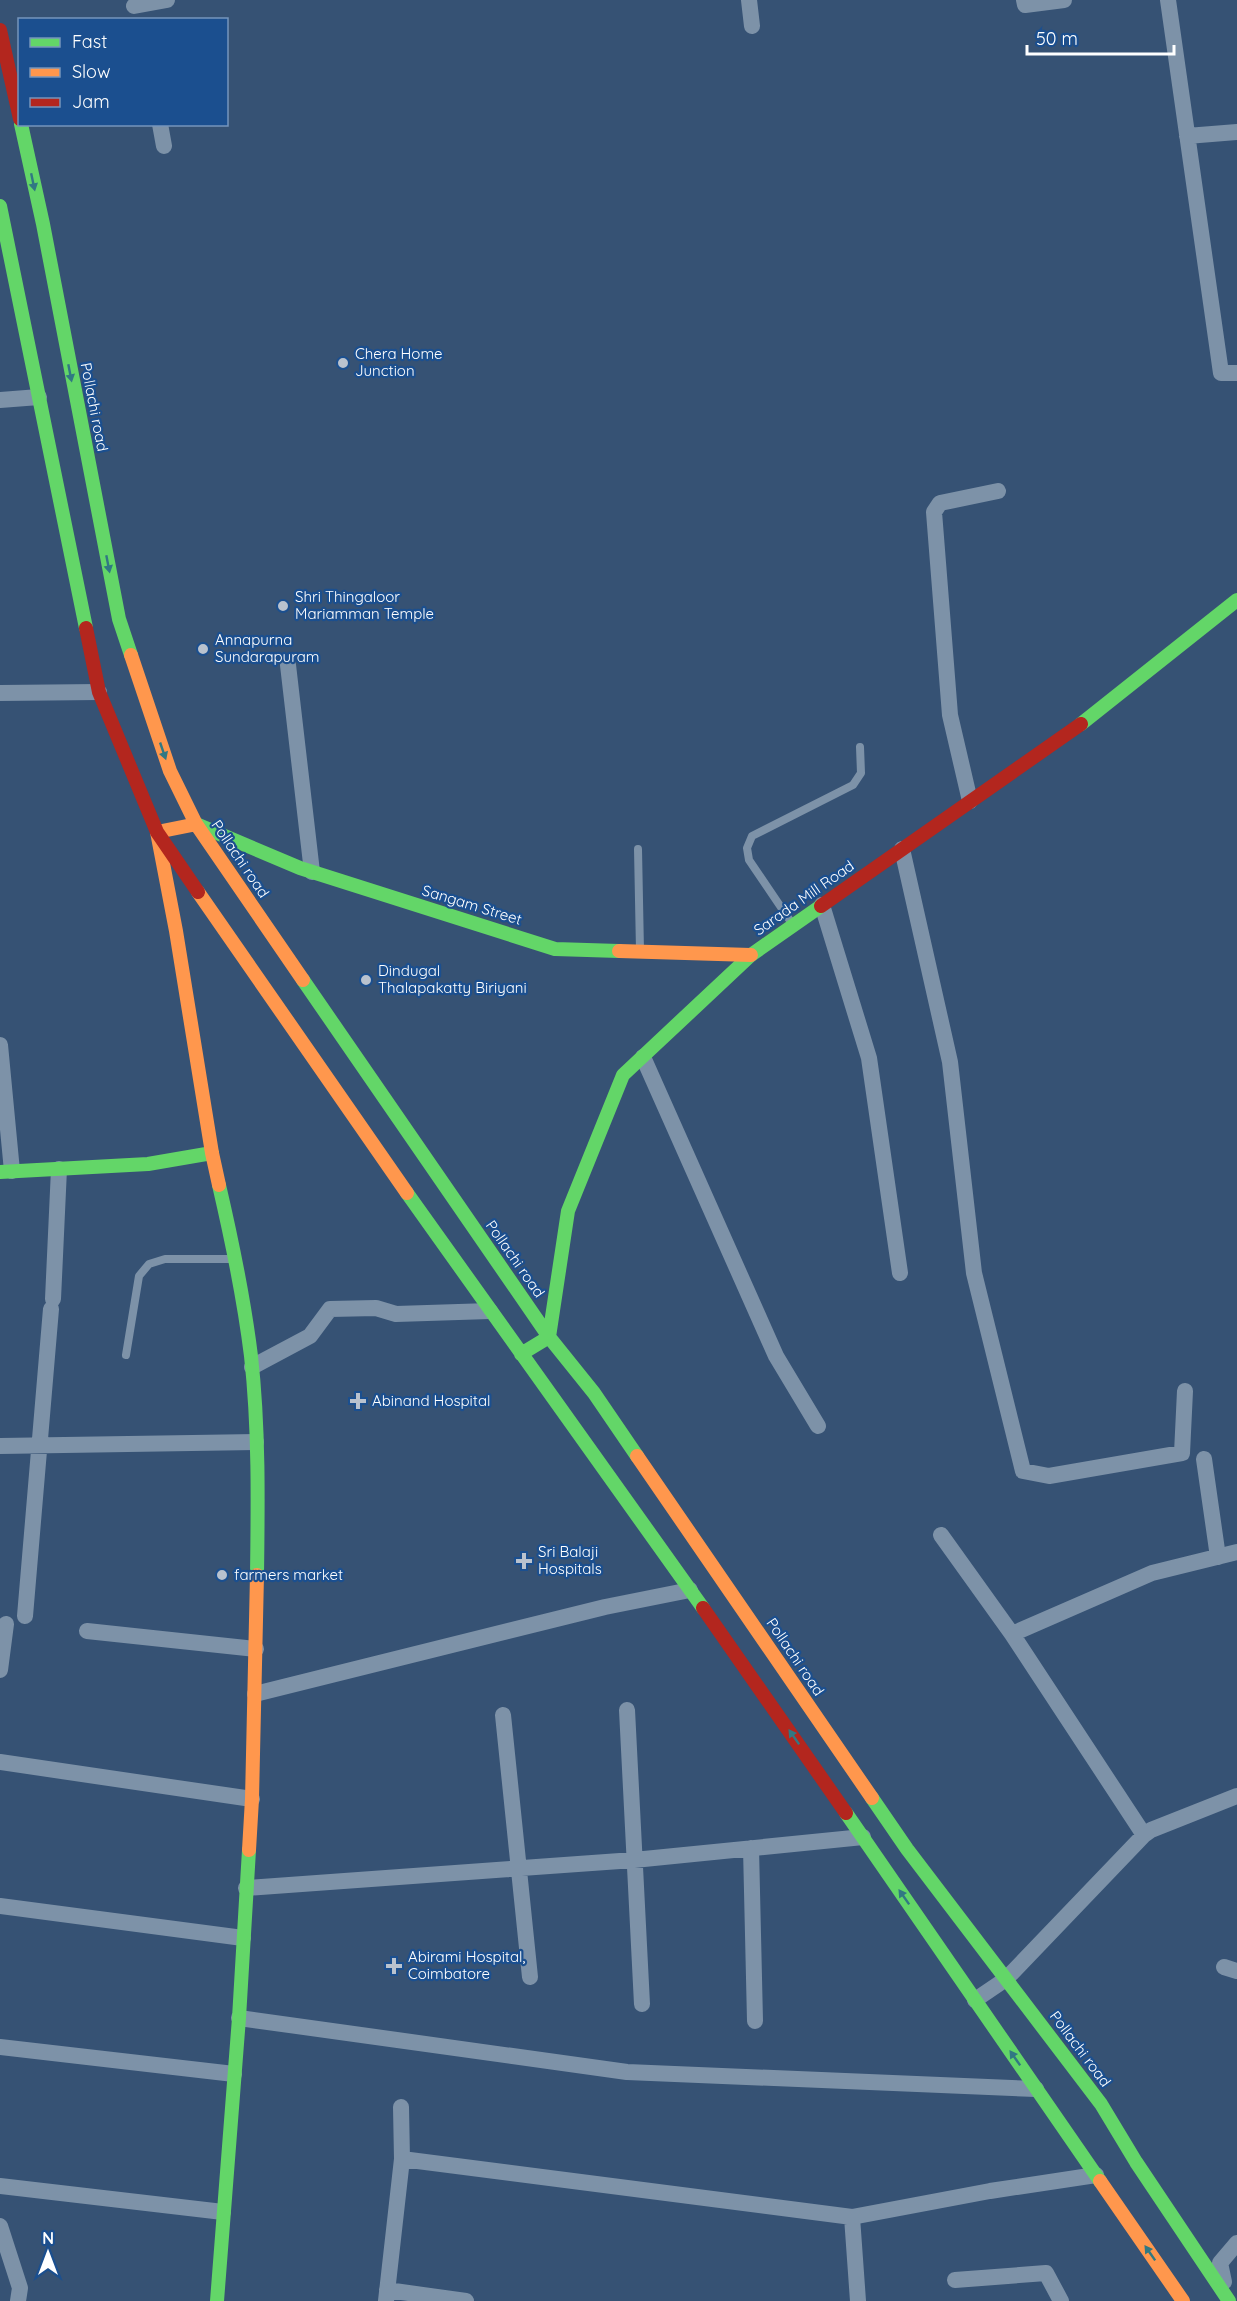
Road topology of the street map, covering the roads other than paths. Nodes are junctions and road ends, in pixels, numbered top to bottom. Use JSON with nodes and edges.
{"nodes":[{"id":1,"x":167,"y":0,"type":"edge"},
{"id":2,"x":749,"y":0,"type":"edge"},
{"id":3,"x":1024,"y":0,"type":"edge"},
{"id":4,"x":1064,"y":0,"type":"edge"},
{"id":5,"x":1168,"y":0,"type":"edge"},
{"id":6,"x":134,"y":9,"type":"edge"},
{"id":7,"x":752,"y":26,"type":"dead end"},
{"id":8,"x":0,"y":30,"type":"edge"},
{"id":9,"x":18,"y":110,"type":"edge"},
{"id":10,"x":21,"y":126,"type":"edge"},
{"id":11,"x":160,"y":126,"type":"edge"},
{"id":12,"x":1237,"y":132,"type":"edge"},
{"id":13,"x":1187,"y":136,"type":"junction"},
{"id":14,"x":164,"y":146,"type":"dead end"},
{"id":15,"x":0,"y":206,"type":"edge"},
{"id":16,"x":1237,"y":373,"type":"edge"},
{"id":17,"x":39,"y":397,"type":"junction"},
{"id":18,"x":0,"y":400,"type":"edge"},
{"id":19,"x":998,"y":491,"type":"dead end"},
{"id":20,"x":1237,"y":600,"type":"edge"},
{"id":21,"x":288,"y":665,"type":"dead end"},
{"id":22,"x":99,"y":692,"type":"junction"},
{"id":23,"x":0,"y":693,"type":"edge"},
{"id":24,"x":860,"y":747,"type":"dead end"},
{"id":25,"x":970,"y":801,"type":"junction"},
{"id":26,"x":196,"y":824,"type":"junction"},
{"id":27,"x":157,"y":832,"type":"junction"},
{"id":28,"x":638,"y":849,"type":"dead end"},
{"id":29,"x":902,"y":849,"type":"junction"},
{"id":30,"x":312,"y":872,"type":"junction"},
{"id":31,"x":822,"y":905,"type":"junction"},
{"id":32,"x":794,"y":925,"type":"junction"},
{"id":33,"x":640,"y":951,"type":"junction"},
{"id":34,"x":751,"y":955,"type":"junction"},
{"id":35,"x":0,"y":1045,"type":"edge"},
{"id":36,"x":642,"y":1057,"type":"junction"},
{"id":37,"x":212,"y":1153,"type":"junction"},
{"id":38,"x":59,"y":1169,"type":"junction"},
{"id":39,"x":6,"y":1172,"type":"edge"},
{"id":40,"x":235,"y":1259,"type":"junction"},
{"id":41,"x":900,"y":1272,"type":"dead end"},
{"id":42,"x":490,"y":1311,"type":"junction"},
{"id":43,"x":549,"y":1337,"type":"junction"},
{"id":44,"x":521,"y":1354,"type":"junction"},
{"id":45,"x":126,"y":1355,"type":"dead end"},
{"id":46,"x":252,"y":1367,"type":"junction"},
{"id":47,"x":1185,"y":1391,"type":"dead end"},
{"id":48,"x":818,"y":1426,"type":"dead end"},
{"id":49,"x":256,"y":1442,"type":"junction"},
{"id":50,"x":39,"y":1445,"type":"junction"},
{"id":51,"x":0,"y":1446,"type":"edge"},
{"id":52,"x":1204,"y":1460,"type":"dead end"},
{"id":53,"x":940,"y":1535,"type":"dead end"},
{"id":54,"x":1237,"y":1552,"type":"edge"},
{"id":55,"x":1218,"y":1557,"type":"junction"},
{"id":56,"x":690,"y":1590,"type":"junction"},
{"id":57,"x":25,"y":1616,"type":"dead end"},
{"id":58,"x":6,"y":1624,"type":"dead end"},
{"id":59,"x":87,"y":1631,"type":"dead end"},
{"id":60,"x":1012,"y":1634,"type":"junction"},
{"id":61,"x":256,"y":1649,"type":"junction"},
{"id":62,"x":0,"y":1670,"type":"edge"},
{"id":63,"x":255,"y":1694,"type":"junction"},
{"id":64,"x":627,"y":1710,"type":"dead end"},
{"id":65,"x":503,"y":1715,"type":"dead end"},
{"id":66,"x":0,"y":1762,"type":"edge"},
{"id":67,"x":1237,"y":1796,"type":"edge"},
{"id":68,"x":252,"y":1799,"type":"junction"},
{"id":69,"x":1143,"y":1835,"type":"junction"},
{"id":70,"x":863,"y":1838,"type":"junction"},
{"id":71,"x":751,"y":1848,"type":"junction"},
{"id":72,"x":634,"y":1860,"type":"junction"},
{"id":73,"x":519,"y":1868,"type":"junction"},
{"id":74,"x":246,"y":1888,"type":"junction"},
{"id":75,"x":0,"y":1906,"type":"edge"},
{"id":76,"x":243,"y":1938,"type":"junction"},
{"id":77,"x":530,"y":1977,"type":"dead end"},
{"id":78,"x":1006,"y":1979,"type":"junction"},
{"id":79,"x":975,"y":2000,"type":"junction"},
{"id":80,"x":642,"y":2004,"type":"dead end"},
{"id":81,"x":239,"y":2018,"type":"junction"},
{"id":82,"x":755,"y":2021,"type":"dead end"},
{"id":83,"x":0,"y":2047,"type":"edge"},
{"id":84,"x":234,"y":2074,"type":"junction"},
{"id":85,"x":1036,"y":2089,"type":"junction"},
{"id":86,"x":401,"y":2107,"type":"dead end"},
{"id":87,"x":402,"y":2159,"type":"junction"},
{"id":88,"x":1096,"y":2175,"type":"junction"},
{"id":89,"x":0,"y":2186,"type":"edge"},
{"id":90,"x":223,"y":2212,"type":"junction"},
{"id":91,"x":852,"y":2217,"type":"junction"},
{"id":92,"x":0,"y":2226,"type":"edge"},
{"id":93,"x":1237,"y":2243,"type":"edge"},
{"id":94,"x":1220,"y":2263,"type":"junction"},
{"id":95,"x":1237,"y":2263,"type":"edge"},
{"id":96,"x":955,"y":2280,"type":"dead end"},
{"id":97,"x":387,"y":2295,"type":"edge"},
{"id":98,"x":1228,"y":2299,"type":"edge"},
{"id":99,"x":18,"y":2301,"type":"edge"},
{"id":100,"x":217,"y":2301,"type":"edge"},
{"id":101,"x":465,"y":2301,"type":"edge"},
{"id":102,"x":858,"y":2301,"type":"edge"},
{"id":103,"x":1061,"y":2301,"type":"edge"},
{"id":104,"x":1183,"y":2301,"type":"edge"}],
"edges":[{"from":1,"to":6,"type":"street"},
{"from":2,"to":7,"type":"street"},
{"from":3,"to":4,"type":"street"},
{"from":5,"to":13,"type":"street"},
{"from":8,"to":9,"type":"main road"},
{"from":10,"to":26,"type":"main road","name":"Pollachi road","one_way":true},
{"from":11,"to":14,"type":"street"},
{"from":12,"to":13,"type":"street"},
{"from":13,"to":16,"type":"street"},
{"from":15,"to":17,"type":"main road"},
{"from":17,"to":18,"type":"street"},
{"from":17,"to":22,"type":"main road"},
{"from":19,"to":25,"type":"street"},
{"from":20,"to":25,"type":"main road","name":"Sarada Mill Road"},
{"from":21,"to":30,"type":"street"},
{"from":22,"to":23,"type":"street"},
{"from":22,"to":27,"type":"main road"},
{"from":24,"to":32,"type":"lane"},
{"from":25,"to":29,"type":"main road","name":"Sarada Mill Road"},
{"from":26,"to":27,"type":"main road"},
{"from":26,"to":30,"type":"main road","name":"Sangam Street"},
{"from":26,"to":43,"type":"main road","name":"Pollachi road"},
{"from":27,"to":37,"type":"main road"},
{"from":27,"to":42,"type":"main road"},
{"from":28,"to":33,"type":"lane"},
{"from":29,"to":31,"type":"main road","name":"Sarada Mill Road"},
{"from":29,"to":47,"type":"street"},
{"from":30,"to":33,"type":"main road","name":"Sangam Street"},
{"from":31,"to":32,"type":"main road","name":"Sarada Mill Road"},
{"from":31,"to":41,"type":"street"},
{"from":32,"to":34,"type":"main road","name":"Sarada Mill Road"},
{"from":33,"to":34,"type":"main road","name":"Sangam Street"},
{"from":34,"to":36,"type":"main road","name":"Sarada Mill Road"},
{"from":35,"to":39,"type":"street"},
{"from":36,"to":43,"type":"main road","name":"Sarada Mill Road"},
{"from":36,"to":48,"type":"street"},
{"from":37,"to":38,"type":"main road"},
{"from":37,"to":40,"type":"main road"},
{"from":38,"to":39,"type":"main road"},
{"from":38,"to":50,"type":"street"},
{"from":40,"to":45,"type":"lane"},
{"from":40,"to":46,"type":"main road"},
{"from":42,"to":44,"type":"main road"},
{"from":42,"to":46,"type":"street"},
{"from":43,"to":44,"type":"main road"},
{"from":43,"to":78,"type":"main road","name":"Pollachi road"},
{"from":44,"to":56,"type":"main road"},
{"from":46,"to":49,"type":"main road"},
{"from":49,"to":50,"type":"street"},
{"from":49,"to":61,"type":"main road"},
{"from":50,"to":51,"type":"street"},
{"from":50,"to":57,"type":"street"},
{"from":52,"to":55,"type":"street"},
{"from":53,"to":60,"type":"street"},
{"from":54,"to":55,"type":"street"},
{"from":55,"to":60,"type":"street"},
{"from":56,"to":63,"type":"street"},
{"from":70,"to":56,"type":"main road","one_way":true},
{"from":58,"to":62,"type":"street"},
{"from":59,"to":61,"type":"street"},
{"from":60,"to":69,"type":"street"},
{"from":61,"to":63,"type":"main road"},
{"from":63,"to":68,"type":"main road"},
{"from":64,"to":72,"type":"street"},
{"from":65,"to":73,"type":"street"},
{"from":66,"to":68,"type":"street"},
{"from":67,"to":69,"type":"street"},
{"from":68,"to":74,"type":"main road"},
{"from":69,"to":78,"type":"street"},
{"from":70,"to":71,"type":"street"},
{"from":79,"to":70,"type":"main road","one_way":true},
{"from":71,"to":72,"type":"street"},
{"from":71,"to":82,"type":"street"},
{"from":72,"to":73,"type":"street"},
{"from":72,"to":80,"type":"street"},
{"from":73,"to":74,"type":"street"},
{"from":73,"to":77,"type":"street"},
{"from":74,"to":76,"type":"main road"},
{"from":75,"to":76,"type":"street"},
{"from":76,"to":81,"type":"main road"},
{"from":78,"to":79,"type":"street"},
{"from":78,"to":98,"type":"main road","name":"Pollachi road"},
{"from":85,"to":79,"type":"main road","one_way":true},
{"from":81,"to":84,"type":"main road"},
{"from":81,"to":85,"type":"street"},
{"from":83,"to":84,"type":"street"},
{"from":84,"to":90,"type":"main road"},
{"from":85,"to":88,"type":"main road"},
{"from":86,"to":87,"type":"street"},
{"from":87,"to":91,"type":"street"},
{"from":87,"to":97,"type":"street"},
{"from":88,"to":91,"type":"street"},
{"from":104,"to":88,"type":"main road","one_way":true},
{"from":89,"to":90,"type":"street"},
{"from":90,"to":100,"type":"main road"},
{"from":91,"to":102,"type":"street"},
{"from":92,"to":99,"type":"street"},
{"from":93,"to":94,"type":"street"},
{"from":94,"to":95,"type":"street"},
{"from":94,"to":98,"type":"street"},
{"from":96,"to":103,"type":"street"},
{"from":97,"to":101,"type":"street"}]}
